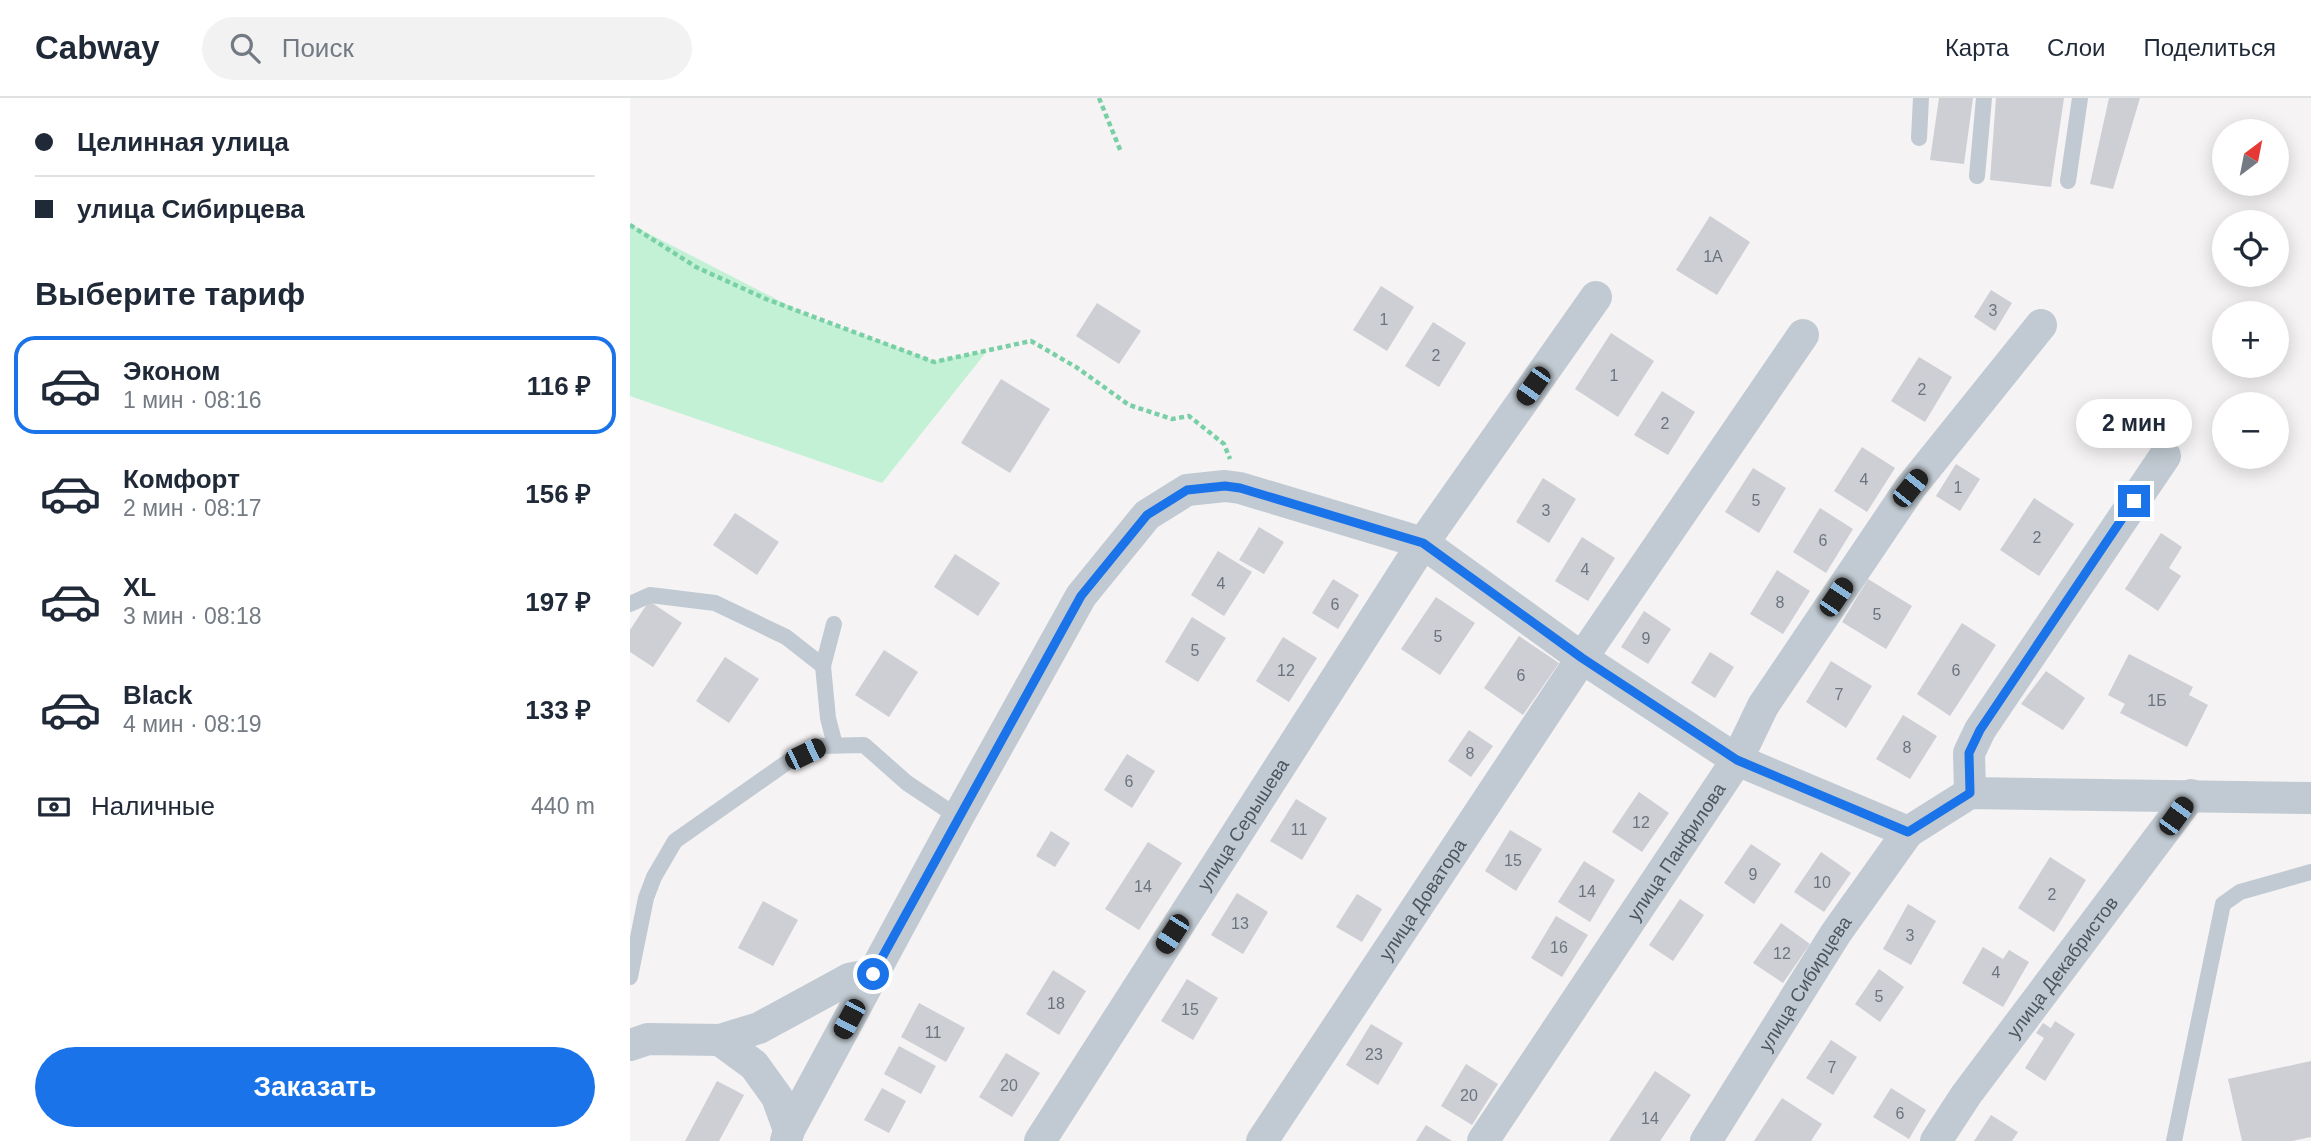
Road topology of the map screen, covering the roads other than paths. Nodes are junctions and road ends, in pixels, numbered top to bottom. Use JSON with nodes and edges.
{"nodes":[{"id":1,"x":1921,"y":98,"type":"edge"},
{"id":2,"x":1984,"y":98,"type":"edge"},
{"id":3,"x":2080,"y":98,"type":"edge"},
{"id":4,"x":1919,"y":138,"type":"dead end"},
{"id":5,"x":1977,"y":176,"type":"dead end"},
{"id":6,"x":2068,"y":181,"type":"dead end"},
{"id":7,"x":1596,"y":297,"type":"dead end"},
{"id":8,"x":2042,"y":325,"type":"dead end"},
{"id":9,"x":1803,"y":335,"type":"dead end"},
{"id":10,"x":2165,"y":456,"type":"dead end"},
{"id":11,"x":1423,"y":543,"type":"junction"},
{"id":12,"x":630,"y":604,"type":"edge"},
{"id":13,"x":834,"y":624,"type":"dead end"},
{"id":14,"x":1582,"y":658,"type":"junction"},
{"id":15,"x":823,"y":666,"type":"junction"},
{"id":16,"x":835,"y":746,"type":"junction"},
{"id":17,"x":1737,"y":760,"type":"junction"},
{"id":18,"x":1970,"y":793,"type":"junction"},
{"id":19,"x":2191,"y":795,"type":"junction"},
{"id":20,"x":2311,"y":798,"type":"edge"},
{"id":21,"x":958,"y":817,"type":"junction"},
{"id":22,"x":1908,"y":832,"type":"junction"},
{"id":23,"x":2311,"y":872,"type":"edge"},
{"id":24,"x":873,"y":974,"type":"junction"},
{"id":25,"x":630,"y":977,"type":"edge"},
{"id":26,"x":720,"y":1040,"type":"junction"},
{"id":27,"x":630,"y":1045,"type":"edge"},
{"id":28,"x":788,"y":1135,"type":"edge"},
{"id":29,"x":1040,"y":1141,"type":"edge"},
{"id":30,"x":1262,"y":1141,"type":"edge"},
{"id":31,"x":1483,"y":1141,"type":"edge"},
{"id":32,"x":1706,"y":1141,"type":"edge"},
{"id":33,"x":1936,"y":1141,"type":"edge"},
{"id":34,"x":2174,"y":1141,"type":"edge"}],
"edges":[{"from":1,"to":4,"type":"lane"},
{"from":2,"to":5,"type":"lane"},
{"from":3,"to":6,"type":"lane"},
{"from":7,"to":11,"type":"street","name":"улица Серышева"},
{"from":8,"to":17,"type":"street","name":"улица Панфилова"},
{"from":9,"to":14,"type":"street","name":"улица Доватора"},
{"from":10,"to":18,"type":"street"},
{"from":11,"to":14,"type":"street"},
{"from":11,"to":21,"type":"street"},
{"from":11,"to":29,"type":"street","name":"улица Серышева"},
{"from":12,"to":15,"type":"lane"},
{"from":13,"to":15,"type":"lane"},
{"from":14,"to":17,"type":"street"},
{"from":14,"to":30,"type":"street","name":"улица Доватора"},
{"from":15,"to":16,"type":"lane"},
{"from":16,"to":21,"type":"lane"},
{"from":16,"to":25,"type":"lane"},
{"from":17,"to":22,"type":"street"},
{"from":17,"to":31,"type":"street","name":"улица Панфилова"},
{"from":18,"to":19,"type":"street"},
{"from":18,"to":22,"type":"street"},
{"from":19,"to":20,"type":"street"},
{"from":19,"to":33,"type":"street","name":"улица Декабристов"},
{"from":21,"to":24,"type":"street"},
{"from":22,"to":32,"type":"street","name":"улица Сибирцева"},
{"from":23,"to":34,"type":"lane"},
{"from":24,"to":26,"type":"street"},
{"from":24,"to":28,"type":"street"},
{"from":26,"to":27,"type":"street"},
{"from":26,"to":28,"type":"street"}]}
